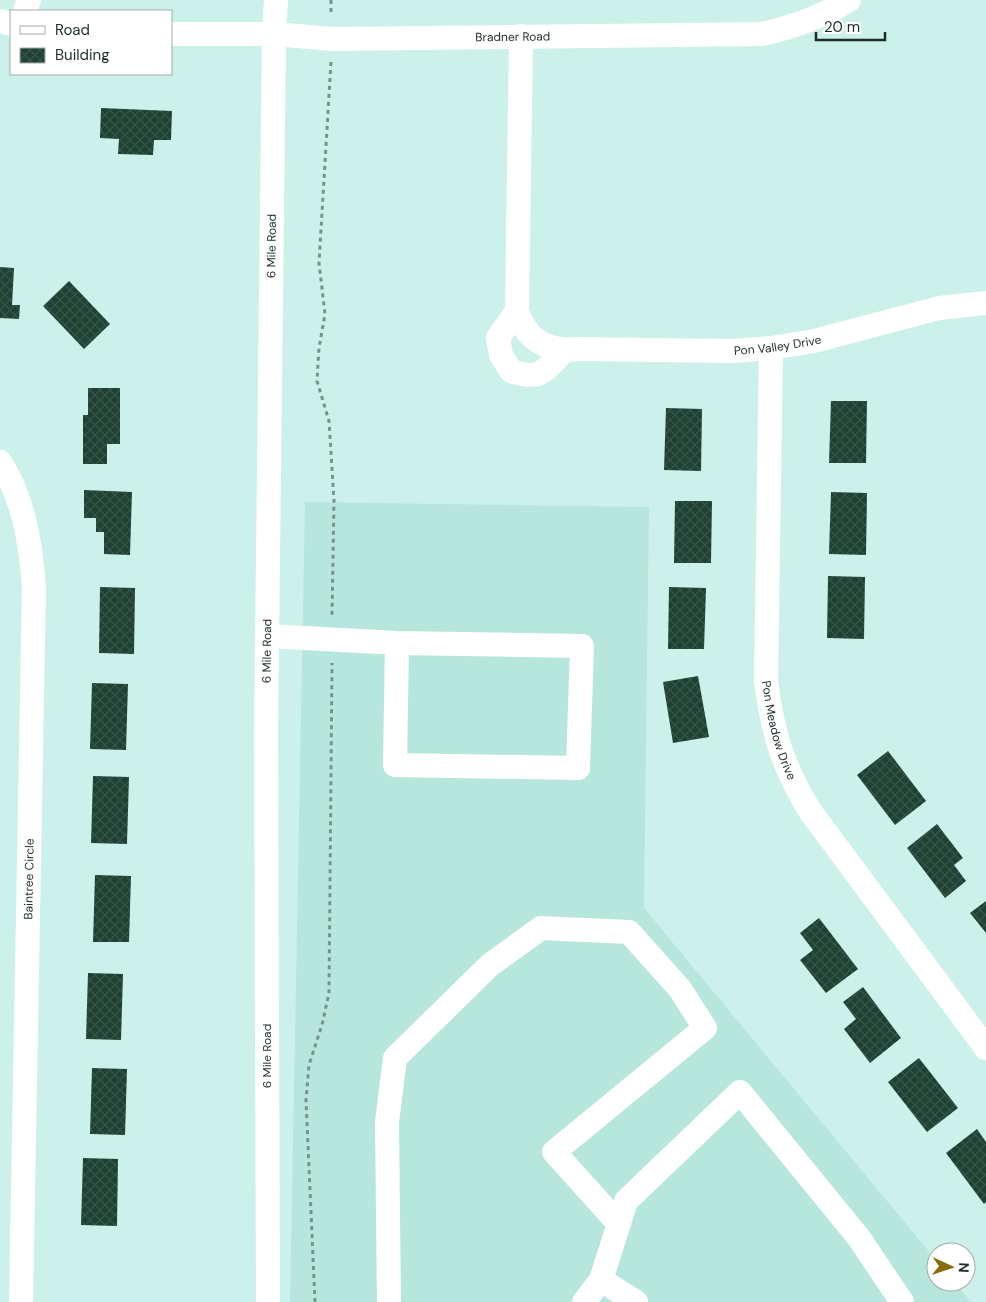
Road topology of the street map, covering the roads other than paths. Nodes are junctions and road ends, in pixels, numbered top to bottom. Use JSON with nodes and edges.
{"nodes":[{"id":1,"x":276,"y":0,"type":"edge"},
{"id":2,"x":849,"y":0,"type":"edge"},
{"id":3,"x":172,"y":34,"type":"edge"},
{"id":4,"x":274,"y":34,"type":"junction"},
{"id":5,"x":521,"y":36,"type":"junction"},
{"id":6,"x":986,"y":303,"type":"edge"},
{"id":7,"x":517,"y":311,"type":"junction"},
{"id":8,"x":772,"y":348,"type":"junction"},
{"id":9,"x":564,"y":350,"type":"junction"},
{"id":10,"x":0,"y":462,"type":"edge"},
{"id":11,"x":267,"y":636,"type":"junction"},
{"id":12,"x":397,"y":643,"type":"junction"},
{"id":13,"x":986,"y":1048,"type":"edge"},
{"id":14,"x":618,"y":1224,"type":"junction"},
{"id":15,"x":601,"y":1280,"type":"junction"},
{"id":16,"x":21,"y":1302,"type":"edge"},
{"id":17,"x":268,"y":1302,"type":"edge"},
{"id":18,"x":389,"y":1302,"type":"edge"},
{"id":19,"x":584,"y":1302,"type":"edge"},
{"id":20,"x":636,"y":1302,"type":"edge"},
{"id":21,"x":902,"y":1302,"type":"edge"}],
"edges":[{"from":1,"to":4,"type":"street","name":"6 Mile Road"},
{"from":2,"to":5,"type":"street","name":"Bradner Road"},
{"from":3,"to":4,"type":"street","name":"Bradner Road"},
{"from":4,"to":5,"type":"street","name":"Bradner Road"},
{"from":4,"to":11,"type":"street","name":"6 Mile Road"},
{"from":5,"to":7,"type":"street","name":"Pon Valley Drive"},
{"from":6,"to":8,"type":"street","name":"Pon Valley Drive"},
{"from":7,"to":9,"type":"street","name":"Pon Valley Drive"},
{"from":7,"to":9,"type":"street"},
{"from":8,"to":9,"type":"street","name":"Pon Valley Drive"},
{"from":8,"to":13,"type":"street","name":"Pon Meadow Drive"},
{"from":10,"to":16,"type":"street","name":"Baintree Circle"},
{"from":11,"to":12,"type":"street"},
{"from":11,"to":17,"type":"street","name":"6 Mile Road"},
{"from":12,"to":12,"type":"street"},
{"from":14,"to":15,"type":"street"},
{"from":14,"to":18,"type":"street"},
{"from":14,"to":21,"type":"street"},
{"from":15,"to":19,"type":"street"},
{"from":15,"to":20,"type":"street"}]}
